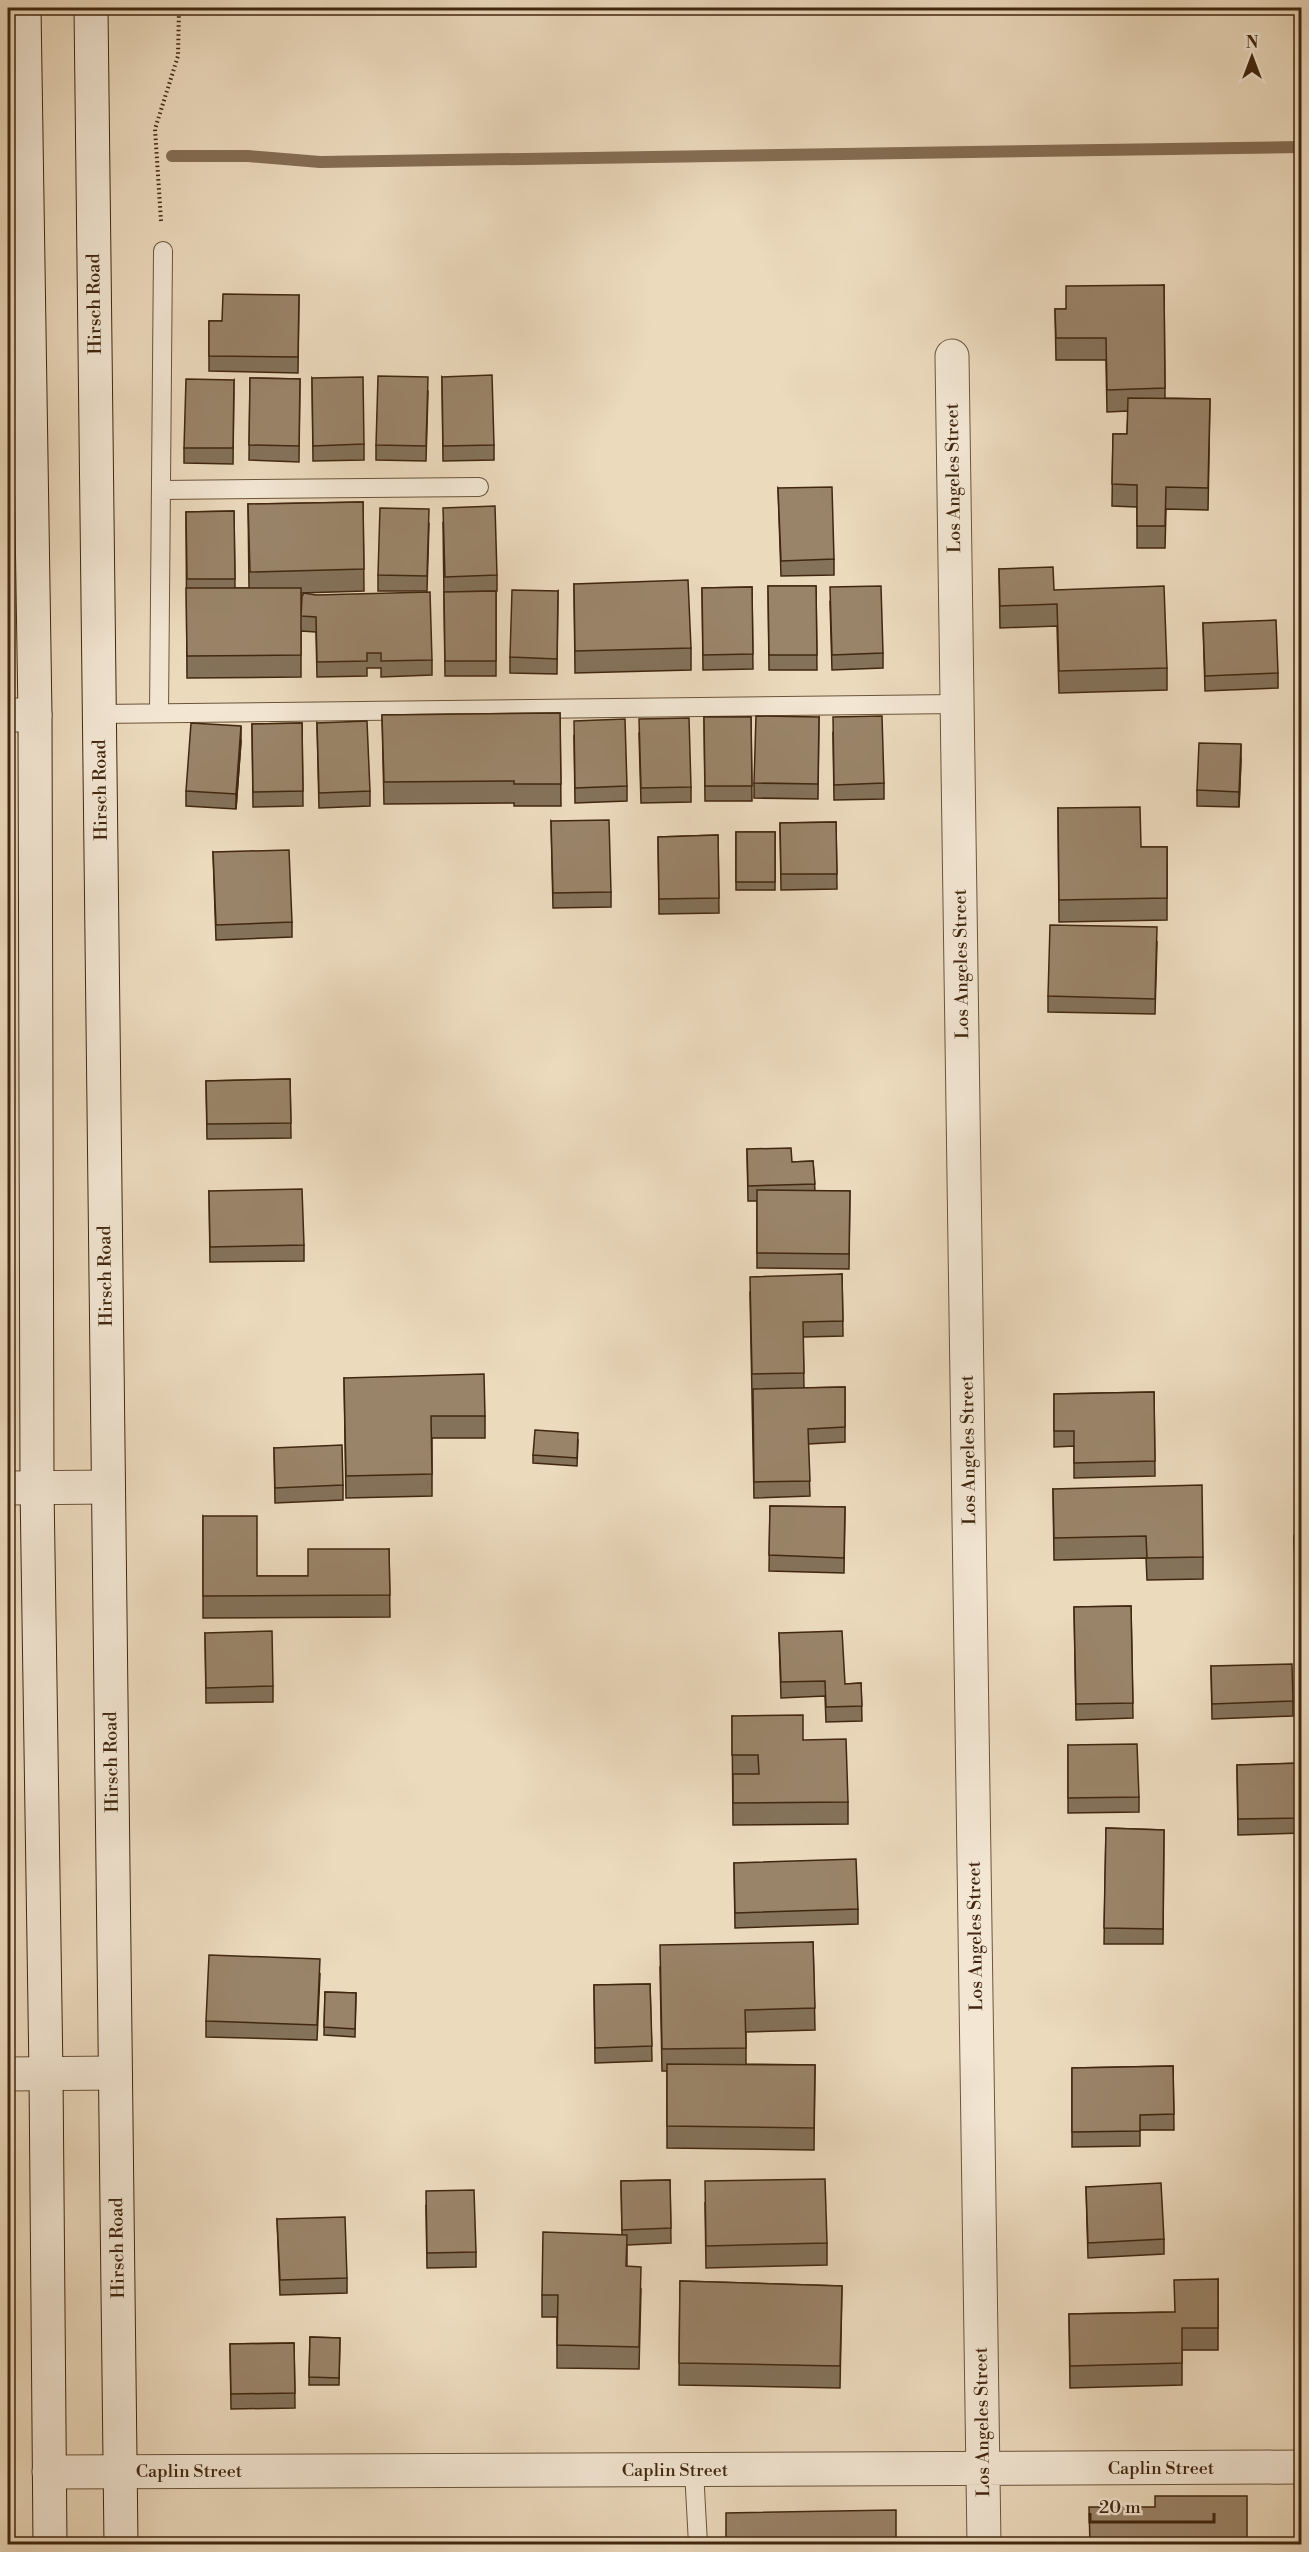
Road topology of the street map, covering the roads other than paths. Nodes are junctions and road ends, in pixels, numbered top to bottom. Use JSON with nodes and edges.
{"nodes":[{"id":1,"x":24,"y":8,"type":"edge"},
{"id":2,"x":91,"y":8,"type":"edge"},
{"id":3,"x":163,"y":251,"type":"road end"},
{"id":4,"x":952,"y":356,"type":"dead end"},
{"id":5,"x":479,"y":487,"type":"dead end"},
{"id":6,"x":161,"y":490,"type":"junction"},
{"id":7,"x":957,"y":704,"type":"junction"},
{"id":8,"x":159,"y":713,"type":"junction"},
{"id":9,"x":99,"y":714,"type":"junction"},
{"id":10,"x":21,"y":715,"type":"edge"},
{"id":11,"x":108,"y":1487,"type":"junction"},
{"id":12,"x":22,"y":1488,"type":"edge"},
{"id":13,"x":115,"y":2073,"type":"junction"},
{"id":14,"x":8,"y":2074,"type":"edge"},
{"id":15,"x":46,"y":2074,"type":"junction"},
{"id":16,"x":1302,"y":2468,"type":"edge"},
{"id":17,"x":983,"y":2469,"type":"junction"},
{"id":18,"x":694,"y":2470,"type":"junction"},
{"id":19,"x":49,"y":2472,"type":"junction"},
{"id":20,"x":119,"y":2472,"type":"junction"},
{"id":21,"x":50,"y":2544,"type":"edge"},
{"id":22,"x":120,"y":2544,"type":"edge"},
{"id":23,"x":698,"y":2544,"type":"edge"},
{"id":24,"x":984,"y":2544,"type":"edge"}],
"edges":[{"from":1,"to":10,"type":"main road"},
{"from":2,"to":9,"type":"main road","name":"Hirsch Road"},
{"from":3,"to":6,"type":"lane"},
{"from":4,"to":7,"type":"main road","name":"Los Angeles Street"},
{"from":5,"to":6,"type":"lane"},
{"from":6,"to":8,"type":"lane"},
{"from":7,"to":8,"type":"lane"},
{"from":7,"to":17,"type":"main road","name":"Los Angeles Street"},
{"from":8,"to":9,"type":"lane"},
{"from":9,"to":11,"type":"main road","name":"Hirsch Road"},
{"from":10,"to":12,"type":"main road"},
{"from":11,"to":12,"type":"main road"},
{"from":11,"to":13,"type":"main road","name":"Hirsch Road"},
{"from":12,"to":15,"type":"main road"},
{"from":13,"to":15,"type":"main road"},
{"from":13,"to":20,"type":"main road","name":"Hirsch Road"},
{"from":14,"to":15,"type":"main road"},
{"from":15,"to":19,"type":"main road"},
{"from":16,"to":17,"type":"main road","name":"Caplin Street"},
{"from":17,"to":18,"type":"main road","name":"Caplin Street"},
{"from":17,"to":24,"type":"main road","name":"Los Angeles Street"},
{"from":18,"to":20,"type":"main road","name":"Caplin Street"},
{"from":18,"to":23,"type":"lane"},
{"from":19,"to":20,"type":"main road","name":"Caplin Street"},
{"from":19,"to":21,"type":"main road"},
{"from":20,"to":22,"type":"main road","name":"Hirsch Road"}]}
